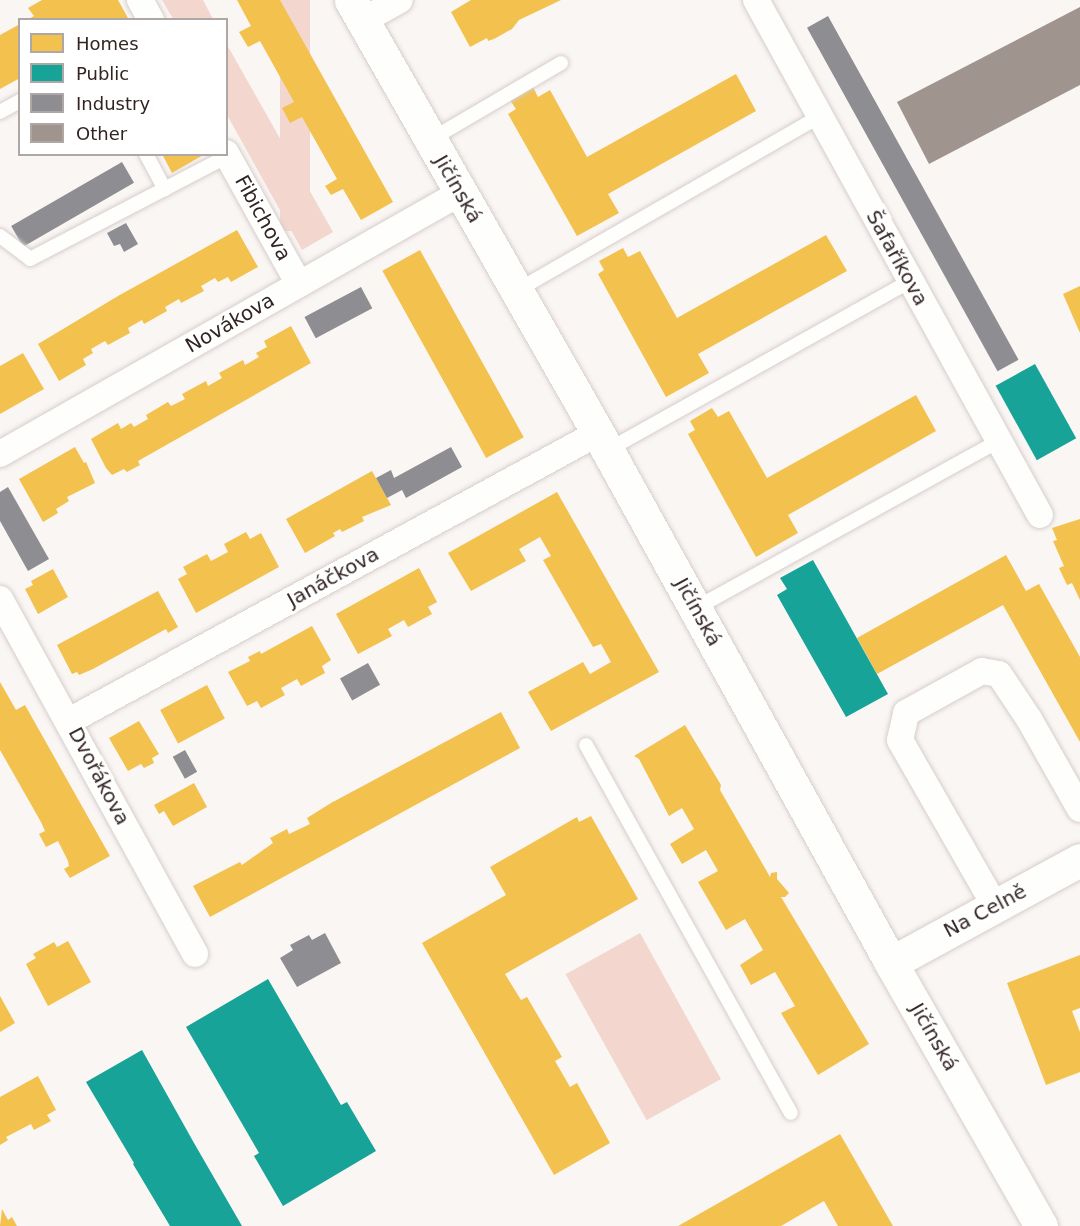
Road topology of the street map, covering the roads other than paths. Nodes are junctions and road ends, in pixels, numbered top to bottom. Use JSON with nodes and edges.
{"nodes":[{"id":1,"x":140,"y":0,"type":"edge"},
{"id":2,"x":400,"y":0,"type":"edge"},
{"id":3,"x":756,"y":0,"type":"edge"},
{"id":4,"x":357,"y":10,"type":"edge"},
{"id":5,"x":150,"y":18,"type":"edge"},
{"id":6,"x":561,"y":63,"type":"dead end"},
{"id":7,"x":18,"y":102,"type":"edge"},
{"id":8,"x":0,"y":112,"type":"edge"},
{"id":9,"x":820,"y":116,"type":"junction"},
{"id":10,"x":430,"y":140,"type":"junction"},
{"id":11,"x":147,"y":156,"type":"edge"},
{"id":12,"x":225,"y":156,"type":"edge"},
{"id":13,"x":228,"y":156,"type":"edge"},
{"id":14,"x":165,"y":189,"type":"junction"},
{"id":15,"x":460,"y":193,"type":"junction"},
{"id":16,"x":0,"y":236,"type":"edge"},
{"id":17,"x":910,"y":281,"type":"junction"},
{"id":18,"x":299,"y":284,"type":"junction"},
{"id":19,"x":516,"y":291,"type":"junction"},
{"id":20,"x":998,"y":441,"type":"junction"},
{"id":21,"x":602,"y":442,"type":"junction"},
{"id":22,"x":0,"y":454,"type":"edge"},
{"id":23,"x":1040,"y":515,"type":"dead end"},
{"id":24,"x":0,"y":599,"type":"edge"},
{"id":25,"x":696,"y":608,"type":"junction"},
{"id":26,"x":69,"y":721,"type":"junction"},
{"id":27,"x":586,"y":745,"type":"dead end"},
{"id":28,"x":1080,"y":809,"type":"edge"},
{"id":29,"x":1080,"y":860,"type":"edge"},
{"id":30,"x":995,"y":906,"type":"junction"},
{"id":31,"x":195,"y":954,"type":"dead end"},
{"id":32,"x":891,"y":963,"type":"junction"},
{"id":33,"x":791,"y":1113,"type":"dead end"},
{"id":34,"x":1041,"y":1226,"type":"edge"}],
"edges":[{"from":1,"to":5,"type":"street"},
{"from":2,"to":4,"type":"street"},
{"from":3,"to":9,"type":"street","name":"Šafaříkova"},
{"from":4,"to":10,"type":"street","name":"Jičínská"},
{"from":6,"to":10,"type":"lane"},
{"from":7,"to":8,"type":"lane"},
{"from":9,"to":17,"type":"street","name":"Šafaříkova"},
{"from":9,"to":19,"type":"lane"},
{"from":10,"to":15,"type":"street","name":"Jičínská"},
{"from":11,"to":14,"type":"lane"},
{"from":12,"to":14,"type":"lane"},
{"from":13,"to":18,"type":"street","name":"Fibichova"},
{"from":14,"to":16,"type":"lane"},
{"from":15,"to":18,"type":"street","name":"Novákova"},
{"from":15,"to":19,"type":"street","name":"Jičínská"},
{"from":17,"to":20,"type":"street","name":"Šafaříkova"},
{"from":17,"to":21,"type":"lane"},
{"from":18,"to":22,"type":"street","name":"Novákova"},
{"from":19,"to":21,"type":"street","name":"Jičínská"},
{"from":20,"to":23,"type":"street","name":"Šafaříkova"},
{"from":20,"to":25,"type":"lane"},
{"from":21,"to":25,"type":"street","name":"Jičínská"},
{"from":21,"to":26,"type":"street","name":"Janáčkova"},
{"from":24,"to":26,"type":"street","name":"Dvořákova"},
{"from":25,"to":32,"type":"street","name":"Jičínská"},
{"from":26,"to":31,"type":"street","name":"Dvořákova"},
{"from":27,"to":33,"type":"lane"},
{"from":28,"to":30,"type":"street"},
{"from":29,"to":30,"type":"street","name":"Na Celně"},
{"from":30,"to":32,"type":"street","name":"Na Celně"},
{"from":32,"to":34,"type":"street","name":"Jičínská"}]}
